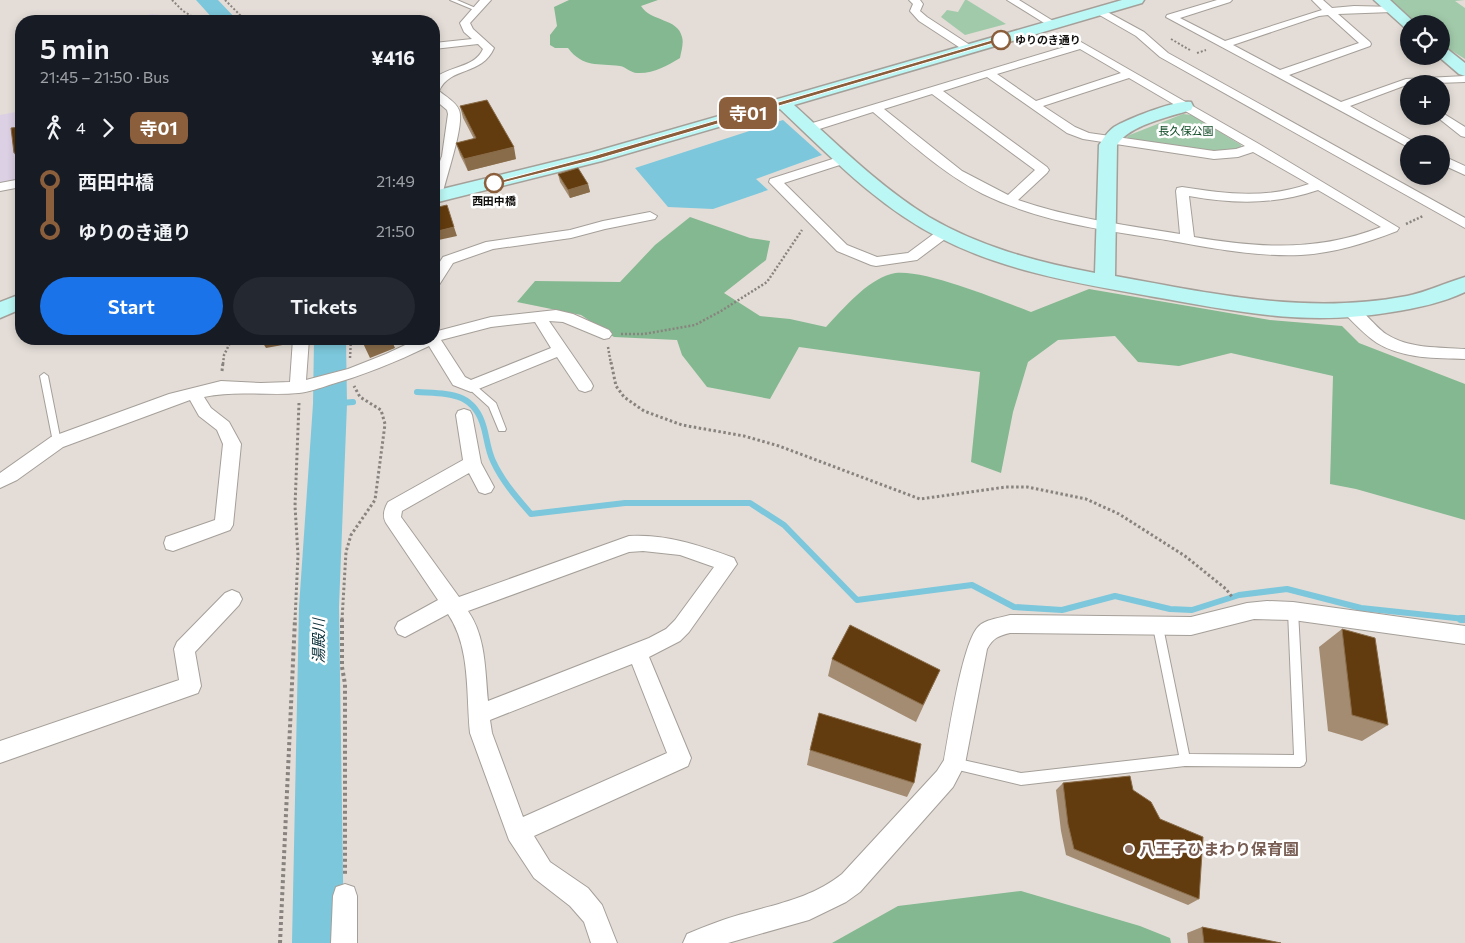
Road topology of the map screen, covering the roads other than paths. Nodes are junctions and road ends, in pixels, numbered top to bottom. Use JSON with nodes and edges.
{"nodes":[{"id":1,"x":432,"y":0,"type":"edge"},
{"id":2,"x":437,"y":0,"type":"edge"},
{"id":3,"x":452,"y":0,"type":"edge"},
{"id":4,"x":486,"y":0,"type":"edge"},
{"id":5,"x":914,"y":0,"type":"edge"},
{"id":6,"x":1015,"y":0,"type":"edge"},
{"id":7,"x":1137,"y":0,"type":"edge"},
{"id":8,"x":1227,"y":0,"type":"edge"},
{"id":9,"x":1317,"y":0,"type":"edge"},
{"id":10,"x":1386,"y":4,"type":"edge"},
{"id":11,"x":476,"y":9,"type":"junction"},
{"id":12,"x":1100,"y":11,"type":"junction"},
{"id":13,"x":1329,"y":12,"type":"junction"},
{"id":14,"x":1400,"y":16,"type":"edge"},
{"id":15,"x":1053,"y":24,"type":"junction"},
{"id":16,"x":481,"y":41,"type":"junction"},
{"id":17,"x":1223,"y":44,"type":"junction"},
{"id":18,"x":440,"y":45,"type":"edge"},
{"id":19,"x":969,"y":49,"type":"junction"},
{"id":20,"x":1450,"y":58,"type":"edge"},
{"id":21,"x":1465,"y":71,"type":"edge"},
{"id":22,"x":988,"y":73,"type":"junction"},
{"id":23,"x":1130,"y":74,"type":"junction"},
{"id":24,"x":1280,"y":74,"type":"junction"},
{"id":25,"x":440,"y":78,"type":"edge"},
{"id":26,"x":1465,"y":79,"type":"edge"},
{"id":27,"x":1450,"y":80,"type":"edge"},
{"id":28,"x":1400,"y":85,"type":"edge"},
{"id":29,"x":934,"y":90,"type":"junction"},
{"id":30,"x":440,"y":97,"type":"edge"},
{"id":31,"x":783,"y":103,"type":"junction"},
{"id":32,"x":1034,"y":105,"type":"junction"},
{"id":33,"x":1185,"y":106,"type":"junction"},
{"id":34,"x":1340,"y":106,"type":"junction"},
{"id":35,"x":875,"y":108,"type":"junction"},
{"id":36,"x":1450,"y":122,"type":"edge"},
{"id":37,"x":810,"y":128,"type":"junction"},
{"id":38,"x":1465,"y":133,"type":"edge"},
{"id":39,"x":1400,"y":138,"type":"edge"},
{"id":40,"x":1110,"y":139,"type":"junction"},
{"id":41,"x":1255,"y":147,"type":"junction"},
{"id":42,"x":845,"y":158,"type":"junction"},
{"id":43,"x":1450,"y":164,"type":"edge"},
{"id":44,"x":1465,"y":172,"type":"edge"},
{"id":45,"x":440,"y":177,"type":"edge"},
{"id":46,"x":15,"y":184,"type":"edge"},
{"id":47,"x":1319,"y":186,"type":"junction"},
{"id":48,"x":0,"y":187,"type":"edge"},
{"id":49,"x":440,"y":196,"type":"edge"},
{"id":50,"x":1009,"y":201,"type":"junction"},
{"id":51,"x":650,"y":216,"type":"dead end"},
{"id":52,"x":1465,"y":224,"type":"edge"},
{"id":53,"x":1107,"y":226,"type":"junction"},
{"id":54,"x":944,"y":233,"type":"junction"},
{"id":55,"x":1187,"y":240,"type":"junction"},
{"id":56,"x":440,"y":273,"type":"edge"},
{"id":57,"x":1105,"y":281,"type":"junction"},
{"id":58,"x":1465,"y":284,"type":"edge"},
{"id":59,"x":15,"y":305,"type":"edge"},
{"id":60,"x":1350,"y":310,"type":"junction"},
{"id":61,"x":0,"y":311,"type":"edge"},
{"id":62,"x":538,"y":316,"type":"junction"},
{"id":63,"x":604,"y":334,"type":"road end"},
{"id":64,"x":440,"y":335,"type":"edge"},
{"id":65,"x":301,"y":345,"type":"edge"},
{"id":66,"x":418,"y":345,"type":"edge"},
{"id":67,"x":438,"y":345,"type":"edge"},
{"id":68,"x":560,"y":350,"type":"junction"},
{"id":69,"x":1465,"y":354,"type":"edge"},
{"id":70,"x":44,"y":376,"type":"dead end"},
{"id":71,"x":471,"y":386,"type":"junction"},
{"id":72,"x":585,"y":386,"type":"dead end"},
{"id":73,"x":300,"y":387,"type":"junction"},
{"id":74,"x":194,"y":394,"type":"junction"},
{"id":75,"x":464,"y":415,"type":"dead end"},
{"id":76,"x":502,"y":429,"type":"dead end"},
{"id":77,"x":57,"y":442,"type":"junction"},
{"id":78,"x":472,"y":463,"type":"junction"},
{"id":79,"x":0,"y":481,"type":"edge"},
{"id":80,"x":485,"y":487,"type":"dead end"},
{"id":81,"x":173,"y":542,"type":"dead end"},
{"id":82,"x":232,"y":599,"type":"dead end"},
{"id":83,"x":454,"y":605,"type":"junction"},
{"id":84,"x":1293,"y":611,"type":"junction"},
{"id":85,"x":1158,"y":627,"type":"junction"},
{"id":86,"x":405,"y":628,"type":"dead end"},
{"id":87,"x":1465,"y":634,"type":"edge"},
{"id":88,"x":637,"y":652,"type":"junction"},
{"id":89,"x":478,"y":714,"type":"junction"},
{"id":90,"x":0,"y":752,"type":"edge"},
{"id":91,"x":1185,"y":760,"type":"junction"},
{"id":92,"x":954,"y":764,"type":"junction"},
{"id":93,"x":517,"y":832,"type":"junction"},
{"id":94,"x":345,"y":896,"type":"road end"},
{"id":95,"x":344,"y":943,"type":"edge"},
{"id":96,"x":604,"y":943,"type":"edge"},
{"id":97,"x":696,"y":943,"type":"edge"}],
"edges":[{"from":1,"to":2,"type":"lane"},
{"from":3,"to":11,"type":"lane"},
{"from":4,"to":11,"type":"street"},
{"from":5,"to":19,"type":"street"},
{"from":6,"to":15,"type":"street"},
{"from":7,"to":12,"type":"street"},
{"from":8,"to":17,"type":"street"},
{"from":9,"to":13,"type":"street"},
{"from":10,"to":13,"type":"street"},
{"from":10,"to":14,"type":"street"},
{"from":11,"to":16,"type":"street"},
{"from":12,"to":15,"type":"street"},
{"from":12,"to":52,"type":"street"},
{"from":13,"to":17,"type":"street"},
{"from":13,"to":24,"type":"street"},
{"from":15,"to":19,"type":"street"},
{"from":16,"to":18,"type":"street"},
{"from":16,"to":25,"type":"street"},
{"from":17,"to":24,"type":"street"},
{"from":19,"to":31,"type":"street"},
{"from":20,"to":21,"type":"street"},
{"from":22,"to":23,"type":"street"},
{"from":22,"to":29,"type":"street"},
{"from":22,"to":32,"type":"street"},
{"from":23,"to":32,"type":"street"},
{"from":23,"to":33,"type":"street"},
{"from":24,"to":34,"type":"street"},
{"from":26,"to":27,"type":"street"},
{"from":28,"to":34,"type":"street"},
{"from":29,"to":35,"type":"street"},
{"from":29,"to":50,"type":"street"},
{"from":30,"to":45,"type":"street"},
{"from":31,"to":37,"type":"street"},
{"from":31,"to":49,"type":"street"},
{"from":32,"to":40,"type":"street"},
{"from":33,"to":40,"type":"street"},
{"from":33,"to":41,"type":"street"},
{"from":34,"to":39,"type":"street"},
{"from":35,"to":37,"type":"street"},
{"from":35,"to":50,"type":"street"},
{"from":36,"to":38,"type":"street"},
{"from":37,"to":42,"type":"street"},
{"from":40,"to":41,"type":"street"},
{"from":40,"to":53,"type":"street"},
{"from":41,"to":47,"type":"street"},
{"from":42,"to":54,"type":"street"},
{"from":42,"to":54,"type":"street"},
{"from":43,"to":44,"type":"street"},
{"from":46,"to":48,"type":"street"},
{"from":47,"to":55,"type":"street"},
{"from":47,"to":55,"type":"street"},
{"from":50,"to":53,"type":"street"},
{"from":51,"to":56,"type":"street"},
{"from":53,"to":55,"type":"street"},
{"from":53,"to":57,"type":"street"},
{"from":54,"to":57,"type":"street"},
{"from":57,"to":60,"type":"street"},
{"from":58,"to":60,"type":"street"},
{"from":59,"to":61,"type":"street"},
{"from":60,"to":69,"type":"street"},
{"from":62,"to":63,"type":"street"},
{"from":62,"to":64,"type":"street"},
{"from":62,"to":68,"type":"street"},
{"from":65,"to":73,"type":"street"},
{"from":66,"to":73,"type":"street"},
{"from":67,"to":71,"type":"street"},
{"from":68,"to":71,"type":"street"},
{"from":68,"to":72,"type":"street"},
{"from":70,"to":77,"type":"lane"},
{"from":71,"to":76,"type":"lane"},
{"from":73,"to":74,"type":"street"},
{"from":74,"to":77,"type":"street"},
{"from":74,"to":81,"type":"street"},
{"from":75,"to":78,"type":"street"},
{"from":77,"to":79,"type":"street"},
{"from":78,"to":80,"type":"street"},
{"from":78,"to":83,"type":"street"},
{"from":82,"to":90,"type":"street"},
{"from":83,"to":86,"type":"street"},
{"from":83,"to":88,"type":"street"},
{"from":83,"to":89,"type":"street"},
{"from":84,"to":85,"type":"street"},
{"from":84,"to":87,"type":"street"},
{"from":84,"to":91,"type":"lane"},
{"from":85,"to":91,"type":"lane"},
{"from":85,"to":92,"type":"street"},
{"from":88,"to":89,"type":"street"},
{"from":88,"to":93,"type":"street"},
{"from":89,"to":93,"type":"street"},
{"from":91,"to":92,"type":"lane"},
{"from":92,"to":97,"type":"street"},
{"from":93,"to":96,"type":"street"},
{"from":94,"to":95,"type":"street"}]}
